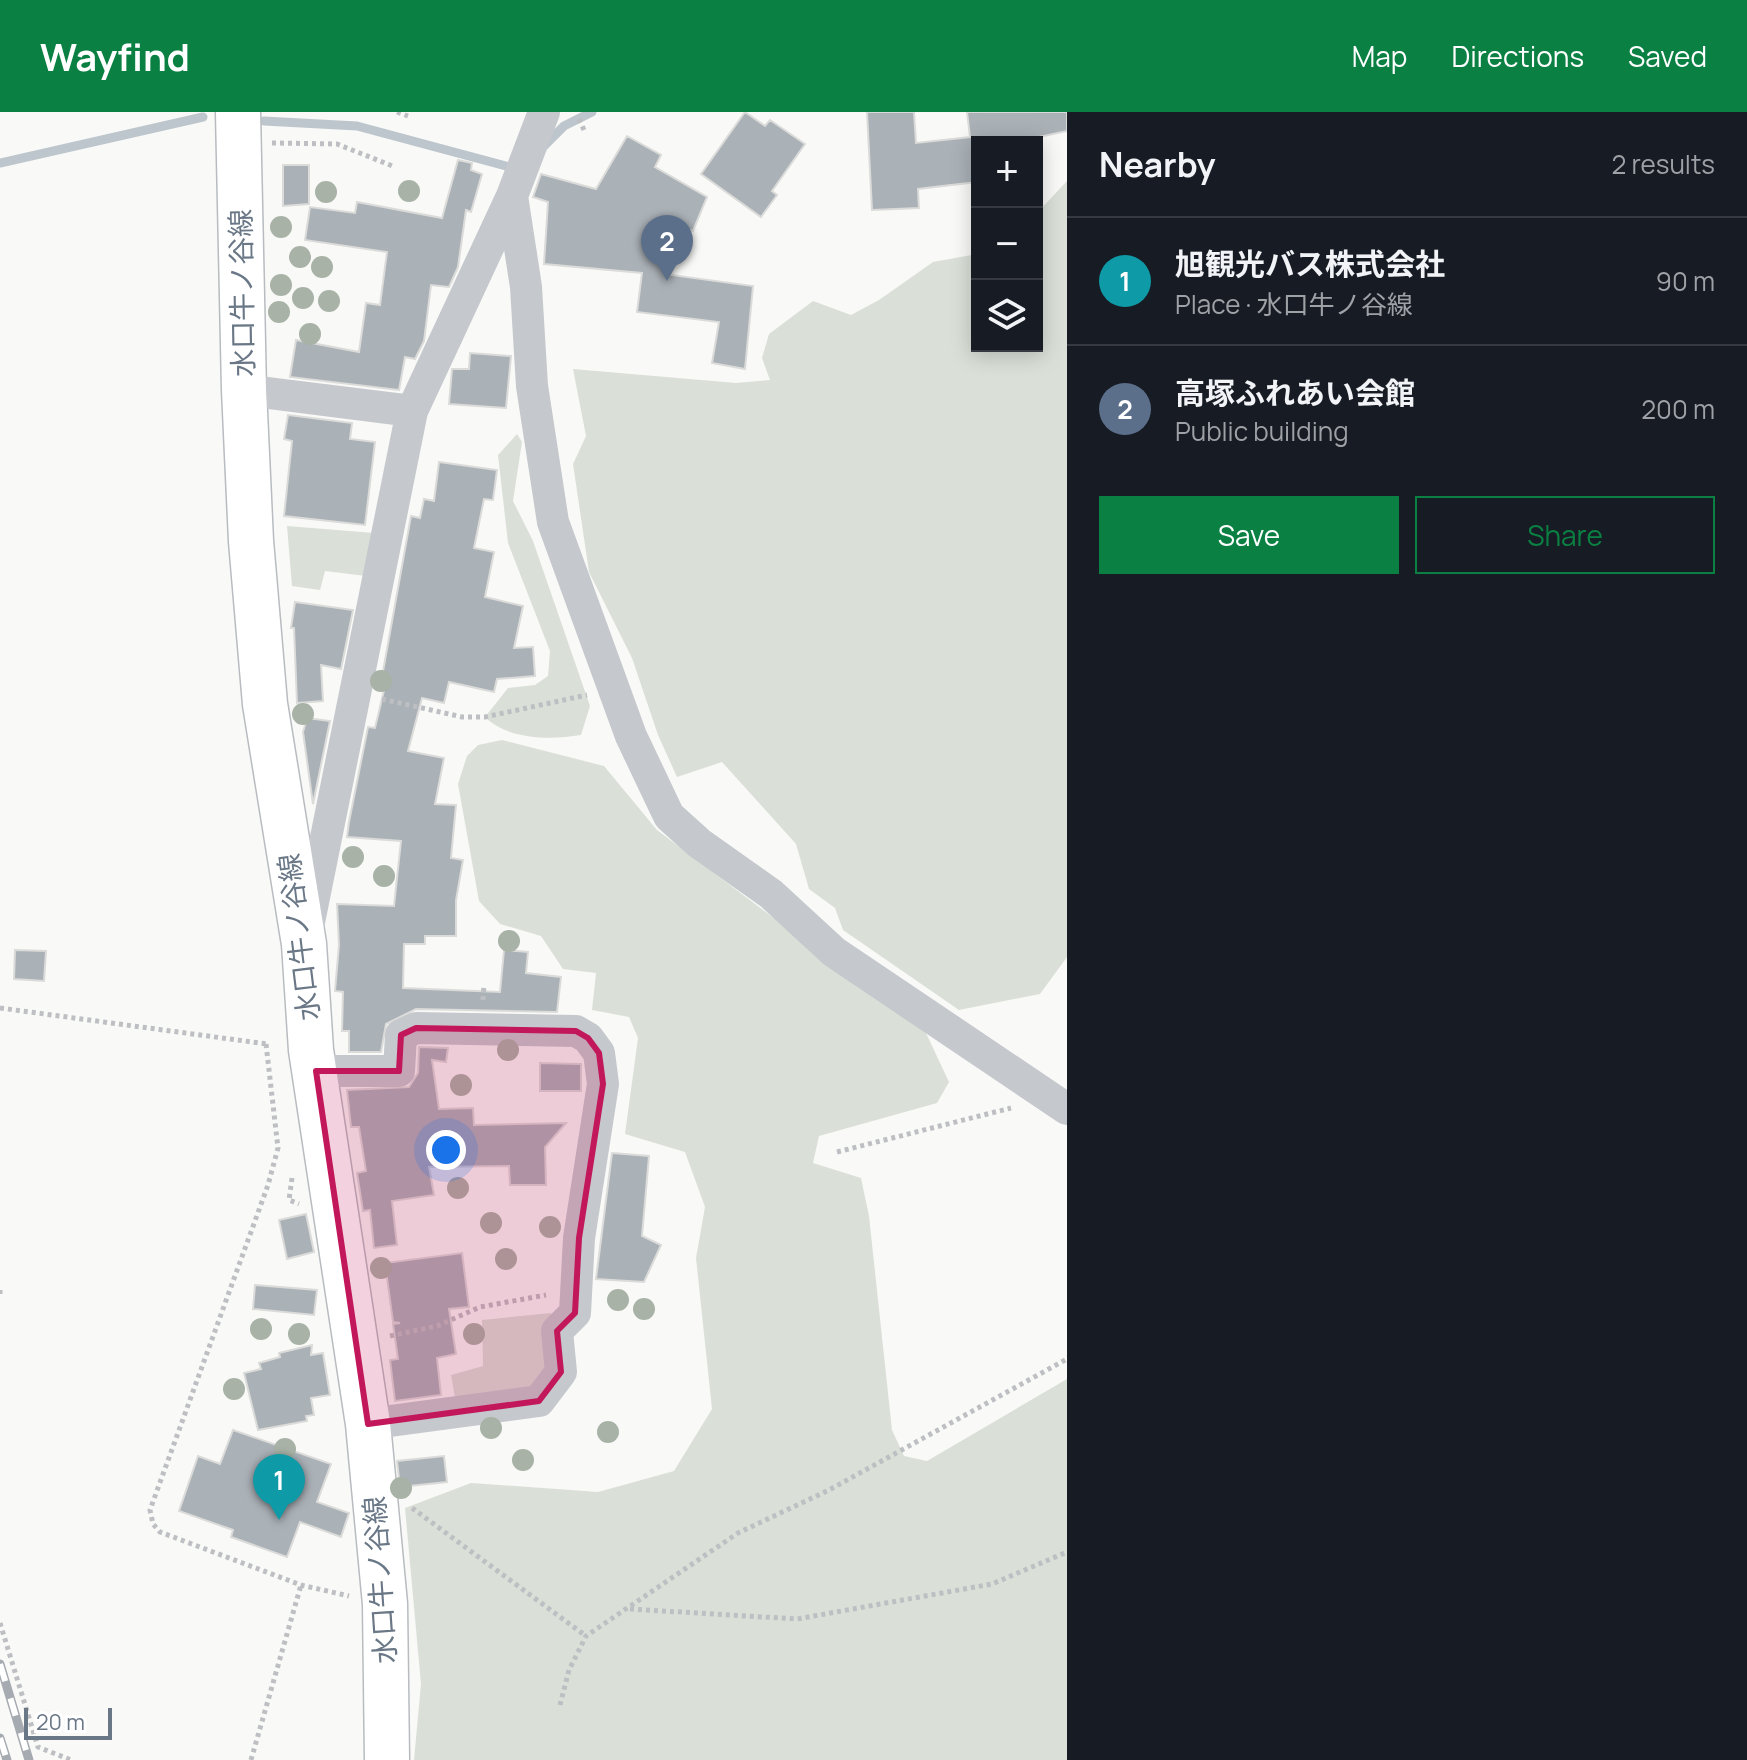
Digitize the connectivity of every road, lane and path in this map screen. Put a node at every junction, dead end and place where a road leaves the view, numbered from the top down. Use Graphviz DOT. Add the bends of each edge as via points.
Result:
graph roads {
  1 [pos="397,112"];
  2 [pos="544,112"];
  3 [pos="408,116"];
  4 [pos="249,127"];
  5 [pos="395,167"];
  6 [pos="512,196"];
  7 [pos="244,390"];
  8 [pos="412,411"];
  9 [pos="616,689"];
  10 [pos="355,693"];
  11 [pos="304,944"];
  12 [pos="0,1008"];
  13 [pos="266,1044"];
  14 [pos="314,1060"];
  15 [pos="1059,1104"];
  16 [pos="837,1152"];
  17 [pos="574,1289"];
  18 [pos="0,1290"];
  19 [pos="0,1296"];
  20 [pos="358,1344"];
  21 [pos="1067,1359"];
  22 [pos="368,1424"];
  23 [pos="373,1479"];
  24 [pos="1067,1552"];
  25 [pos="301,1585"];
  26 [pos="385,1604"];
  27 [pos="630,1609"];
  28 [pos="0,1623"];
  29 [pos="586,1636"];
  30 [pos="560,1705"];
  31 [pos="71,1760"];
  32 [pos="251,1760"];
  33 [pos="387,1760"];
  1 -- 3 [label="path"];
  2 -- 6 [label="street"];
  4 -- 5 [label="path" via="337,144"];
  4 -- 7 [label="main road, 水口牛ノ谷線"];
  6 -- 8 [label="street"];
  6 -- 9 [label="street" via="553,522"];
  7 -- 8 [label="street"];
  7 -- 11 [label="main road, 水口牛ノ谷線" via="265,704"];
  8 -- 10 [label="street"];
  9 -- 10 [label="path" via="474,717"];
  9 -- 15 [label="street" via="631,736 669,816 771,894 834,952"];
  10 -- 11 [label="street"];
  11 -- 14 [label="main road, 水口牛ノ谷線"];
  12 -- 13 [label="path"];
  13 -- 14 [label="path"];
  13 -- 25 [label="path" via="278,1148 150,1510 160,1532"];
  14 -- 17 [label="street" via="399,1071 401,1035 416,1028 576,1031 588,1038 599,1053 603,1084"];
  14 -- 20 [label="main road, 水口牛ノ谷線"];
  15 -- 16 [label="path"];
  17 -- 20 [label="path" via="480,1307 437,1326"];
  17 -- 22 [label="street" via="575,1313 557,1331 561,1372 539,1401"];
  18 -- 19 [label="path"];
  20 -- 22 [label="main road, 水口牛ノ谷線"];
  21 -- 27 [label="path" via="829,1490 738,1533"];
  22 -- 23 [label="main road, 水口牛ノ谷線"];
  23 -- 26 [label="main road, 水口牛ノ谷線"];
  23 -- 29 [label="path"];
  24 -- 27 [label="path" via="992,1584 797,1619"];
  25 -- 26 [label="path"];
  25 -- 32 [label="path"];
  26 -- 33 [label="main road, 水口牛ノ谷線"];
  27 -- 29 [label="path"];
  28 -- 31 [label="path" via="38,1747"];
  29 -- 30 [label="path"];
}
